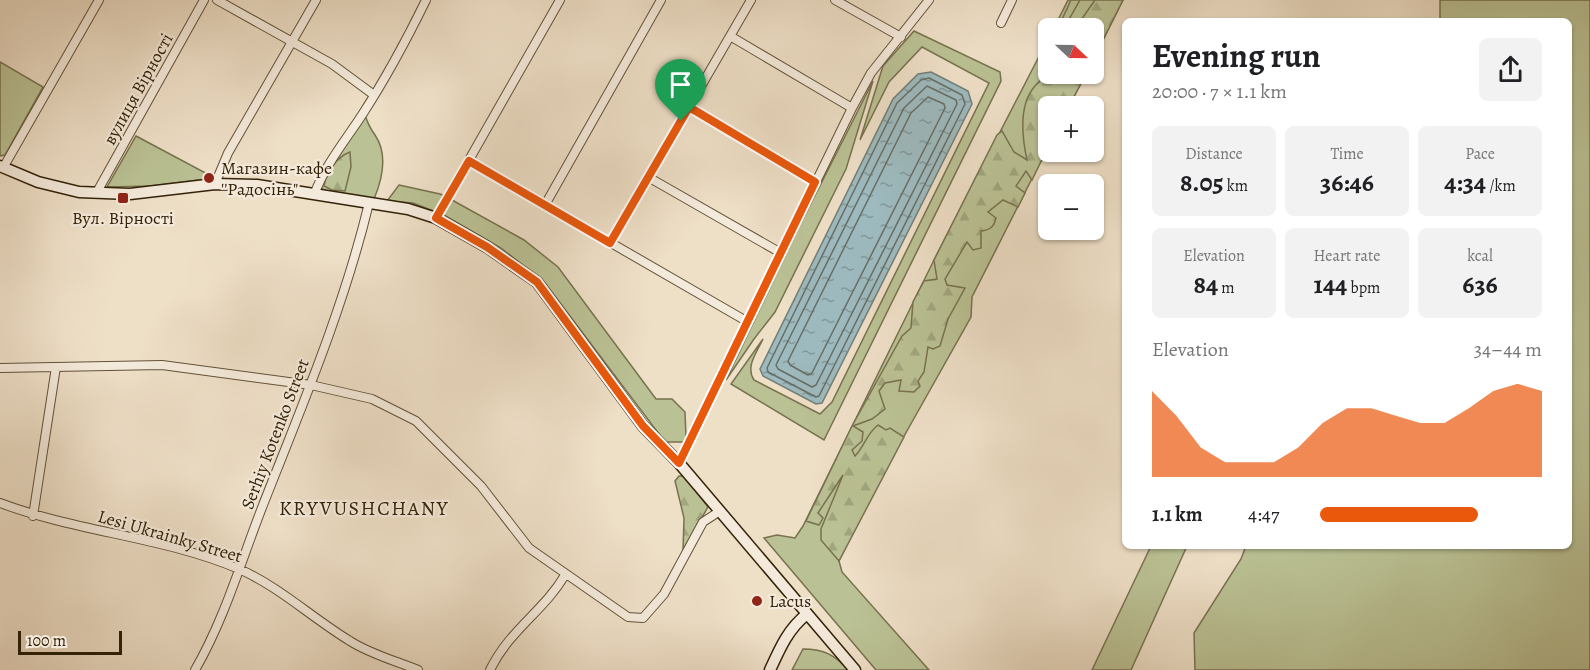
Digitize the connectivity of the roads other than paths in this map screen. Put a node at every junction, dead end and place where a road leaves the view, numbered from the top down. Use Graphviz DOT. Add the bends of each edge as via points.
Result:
graph roads {
  1 [pos="99,0"];
  2 [pos="204,0"];
  3 [pos="217,0"];
  4 [pos="315,0"];
  5 [pos="426,0"];
  6 [pos="560,0"];
  7 [pos="660,0"];
  8 [pos="751,0"];
  9 [pos="835,0"];
  10 [pos="929,0"];
  11 [pos="1012,0"];
  12 [pos="1001,23"];
  13 [pos="730,36"];
  14 [pos="901,37"];
  15 [pos="292,43"];
  16 [pos="374,95"];
  17 [pos="689,107"];
  18 [pos="852,108"];
  19 [pos="469,161"];
  20 [pos="2,167"];
  21 [pos="648,177"];
  22 [pos="815,182"];
  23 [pos="215,184"];
  24 [pos="97,192"];
  25 [pos="314,195"];
  26 [pos="369,203"];
  27 [pos="545,205"];
  28 [pos="436,218"];
  29 [pos="610,243"];
  30 [pos="781,253"];
  31 [pos="748,322"];
  32 [pos="56,367"];
  33 [pos="0,368"];
  34 [pos="311,385"];
  35 [pos="679,463"];
  36 [pos="0,503"];
  37 [pos="720,511"];
  38 [pos="33,516"];
  39 [pos="238,569"];
  40 [pos="565,575"];
  41 [pos="807,614"];
  42 [pos="195,670"];
  43 [pos="417,670"];
  44 [pos="490,670"];
  45 [pos="770,670"];
  46 [pos="855,670"];
  1 -- 20 [label="street"];
  2 -- 24 [label="street, вулиця Вірності"];
  3 -- 15 [label="street"];
  4 -- 15 [label="street"];
  5 -- 16 [label="street"];
  6 -- 19 [label="street"];
  7 -- 27 [label="street"];
  8 -- 13 [label="street"];
  9 -- 14 [label="street"];
  10 -- 14 [label="street"];
  11 -- 12 [label="street"];
  13 -- 17 [label="street"];
  13 -- 18 [label="street"];
  14 -- 18 [label="street" via="871,73"];
  15 -- 16 [label="street" via="332,64"];
  15 -- 23 [label="street" via="228,153"];
  16 -- 25 [label="street" via="330,161"];
  17 -- 21 [label="street"];
  17 -- 22 [label="street"];
  18 -- 22 [label="street"];
  19 -- 27 [label="street"];
  19 -- 28 [label="street"];
  20 -- 24 [label="street" via="38,182 79,192"];
  21 -- 29 [label="street"];
  21 -- 30 [label="street"];
  22 -- 30 [label="street"];
  23 -- 24 [label="street" via="130,194"];
  23 -- 25 [label="street" via="256,185"];
  25 -- 26 [label="street"];
  26 -- 28 [label="street"];
  26 -- 34 [label="street, Serhiy Kotenko Street"];
  27 -- 29 [label="street"];
  28 -- 35 [label="street" via="537,282 643,426"];
  29 -- 31 [label="street"];
  30 -- 31 [label="street"];
  31 -- 35 [label="street"];
  32 -- 33 [label="street"];
  32 -- 34 [label="street" via="162,365"];
  32 -- 38 [label="street"];
  34 -- 39 [label="street, Serhiy Kotenko Street"];
  34 -- 40 [label="street" via="372,399 416,421 481,486 530,548"];
  35 -- 37 [label="street"];
  36 -- 38 [label="street, Lesi Ukrainky Street"];
  37 -- 40 [label="street" via="703,522 664,594 643,618 628,617"];
  37 -- 41 [label="street"];
  38 -- 39 [label="street, Lesi Ukrainky Street"];
  39 -- 42 [label="street, Serhiy Kotenko Street" via="222,619"];
  39 -- 43 [label="street, Lesi Ukrainky Street" via="298,603 351,642"];
  40 -- 44 [label="street" via="505,644"];
  41 -- 45 [label="street" via="794,624"];
  41 -- 46 [label="street"];
}
